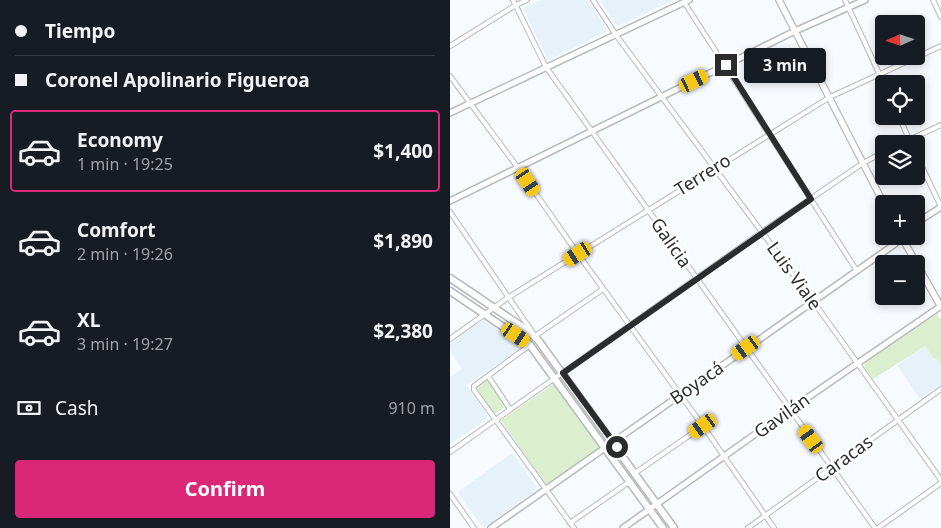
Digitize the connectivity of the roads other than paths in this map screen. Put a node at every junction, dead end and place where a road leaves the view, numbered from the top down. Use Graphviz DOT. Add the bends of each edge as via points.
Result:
graph roads {
  1 [pos="513,0"];
  2 [pos="527,0"];
  3 [pos="593,0"];
  4 [pos="779,0"];
  5 [pos="845,0"];
  6 [pos="865,0"];
  7 [pos="933,0"];
  8 [pos="687,1"];
  9 [pos="516,5"];
  10 [pos="848,8"];
  11 [pos="941,17"];
  12 [pos="795,31"];
  13 [pos="616,35"];
  14 [pos="450,46"];
  15 [pos="941,46"];
  16 [pos="726,65"];
  17 [pos="546,67"];
  18 [pos="879,74"];
  19 [pos="450,76"];
  20 [pos="662,97"];
  21 [pos="830,97"];
  22 [pos="471,103"];
  23 [pos="450,113"];
  24 [pos="941,125"];
  25 [pos="592,131"];
  26 [pos="769,133"];
  27 [pos="922,135"];
  28 [pos="875,156"];
  29 [pos="862,163"];
  30 [pos="518,168"];
  31 [pos="715,168"];
  32 [pos="925,173"];
  33 [pos="879,195"];
  34 [pos="811,199"];
  35 [pos="450,201"];
  36 [pos="941,207"];
  37 [pos="648,210"];
  38 [pos="450,212"];
  39 [pos="925,217"];
  40 [pos="762,232"];
  41 [pos="894,245"];
  42 [pos="906,245"];
  43 [pos="578,254"];
  44 [pos="857,270"];
  45 [pos="450,278"];
  46 [pos="696,279"];
  47 [pos="450,290"];
  48 [pos="604,290"];
  49 [pos="509,297"];
  50 [pos="813,301"];
  51 [pos="941,306"];
  52 [pos="494,308"];
  53 [pos="486,314"];
  54 [pos="630,326"];
  55 [pos="534,336"];
  56 [pos="450,339"];
  57 [pos="530,345"];
  58 [pos="746,348"];
  59 [pos="858,363"];
  60 [pos="563,373"];
  61 [pos="488,376"];
  62 [pos="555,378"];
  63 [pos="941,389"];
  64 [pos="680,395"];
  65 [pos="510,409"];
  66 [pos="790,410"];
  67 [pos="495,420"];
  68 [pos="898,420"];
  69 [pos="703,426"];
  70 [pos="613,442"];
  71 [pos="605,448"];
  72 [pos="450,452"];
  73 [pos="724,456"];
  74 [pos="832,468"];
  75 [pos="635,473"];
  76 [pos="630,482"];
  77 [pos="941,482"];
  78 [pos="546,490"];
  79 [pos="450,494"];
  80 [pos="657,504"];
  81 [pos="649,510"];
  82 [pos="765,516"];
  83 [pos="570,523"];
  84 [pos="474,528"];
  85 [pos="491,528"];
  86 [pos="574,528"];
  87 [pos="623,528"];
  88 [pos="662,528"];
  89 [pos="674,528"];
  90 [pos="748,528"];
  91 [pos="774,528"];
  92 [pos="876,528"];
  1 -- 9 [label="street, Galicia"];
  2 -- 9 [label="street"];
  3 -- 13 [label="street, Luis Viale"];
  4 -- 12 [label="main road"];
  5 -- 10 [label="street"];
  6 -- 10 [label="street"];
  7 -- 11 [label="street"];
  8 -- 13 [label="street"];
  8 -- 16 [label="street"];
  9 -- 14 [label="street"];
  9 -- 17 [label="street, Galicia"];
  10 -- 12 [label="street"];
  10 -- 18 [label="street"];
  12 -- 16 [label="street"];
  12 -- 21 [label="main road"];
  13 -- 17 [label="street"];
  13 -- 20 [label="street, Luis Viale"];
  15 -- 18 [label="street, Terrero"];
  16 -- 20 [label="street"];
  16 -- 26 [label="street"];
  17 -- 22 [label="street"];
  17 -- 25 [label="street, Galicia"];
  18 -- 21 [label="street, Terrero"];
  19 -- 22 [label="street"];
  20 -- 25 [label="street"];
  20 -- 31 [label="street, Luis Viale"];
  21 -- 26 [label="street, Terrero"];
  21 -- 29 [label="main road"];
  22 -- 23 [label="street"];
  22 -- 30 [label="street"];
  24 -- 27 [label="street"];
  25 -- 30 [label="street"];
  25 -- 37 [label="street, Galicia"];
  26 -- 31 [label="street, Terrero"];
  26 -- 34 [label="street"];
  28 -- 29 [label="street"];
  29 -- 33 [label="main road"];
  29 -- 34 [label="street"];
  30 -- 35 [label="street"];
  30 -- 43 [label="street"];
  31 -- 37 [label="street, Terrero"];
  31 -- 40 [label="street, Luis Viale"];
  32 -- 36 [label="street"];
  34 -- 40 [label="street"];
  34 -- 44 [label="street"];
  36 -- 39 [label="street"];
  37 -- 43 [label="street, Terrero"];
  37 -- 46 [label="street, Galicia"];
  38 -- 49 [label="street"];
  40 -- 46 [label="street"];
  40 -- 50 [label="street, Luis Viale"];
  41 -- 44 [label="street, Boyacá"];
  42 -- 51 [label="main road"];
  43 -- 48 [label="street"];
  43 -- 49 [label="street, Terrero"];
  44 -- 50 [label="street, Boyacá"];
  45 -- 52 [label="main road"];
  46 -- 54 [label="street"];
  46 -- 58 [label="street, Galicia"];
  47 -- 53 [label="main road"];
  48 -- 54 [label="street"];
  48 -- 55 [label="street"];
  49 -- 52 [label="street, Terrero"];
  49 -- 55 [label="street"];
  50 -- 58 [label="street, Boyacá"];
  50 -- 59 [label="street, Luis Viale"];
  51 -- 59 [label="street, Gavilán"];
  52 -- 53 [label="street, Terrero"];
  52 -- 55 [label="main road"];
  53 -- 56 [label="street, Terrero"];
  53 -- 57 [label="main road"];
  54 -- 60 [label="street"];
  54 -- 64 [label="street"];
  55 -- 60 [label="main road"];
  57 -- 61 [label="street"];
  57 -- 62 [label="main road"];
  58 -- 64 [label="street, Boyacá"];
  58 -- 66 [label="street, Galicia"];
  59 -- 66 [label="street, Gavilán"];
  59 -- 68 [label="street, Luis Viale"];
  60 -- 62 [label="street"];
  60 -- 70 [label="main road"];
  61 -- 65 [label="street"];
  61 -- 67 [label="street" via="474,386 474,390"];
  62 -- 65 [label="street"];
  62 -- 71 [label="main road"];
  63 -- 68 [label="street, Caracas"];
  64 -- 69 [label="street"];
  64 -- 70 [label="street, Boyacá"];
  65 -- 67 [label="street"];
  66 -- 73 [label="street, Gavilán"];
  66 -- 74 [label="street, Galicia"];
  67 -- 72 [label="street"];
  67 -- 78 [label="street"];
  68 -- 74 [label="street, Caracas"];
  68 -- 77 [label="street, Luis Viale"];
  69 -- 73 [label="street"];
  69 -- 75 [label="street"];
  70 -- 71 [label="street, Boyacá"];
  70 -- 75 [label="main road"];
  71 -- 76 [label="main road"];
  71 -- 78 [label="street, Boyacá"];
  73 -- 80 [label="street, Gavilán"];
  73 -- 82 [label="street"];
  74 -- 82 [label="street, Caracas"];
  74 -- 92 [label="street, Galicia"];
  75 -- 80 [label="main road"];
  76 -- 81 [label="main road"];
  76 -- 83 [label="street"];
  77 -- 92 [label="street"];
  78 -- 83 [label="street"];
  78 -- 85 [label="street, Boyacá"];
  79 -- 84 [label="street"];
  80 -- 81 [label="street, Gavilán"];
  80 -- 89 [label="main road"];
  81 -- 87 [label="street, Gavilán"];
  81 -- 88 [label="main road"];
  82 -- 90 [label="street, Caracas"];
  82 -- 91 [label="street"];
  83 -- 86 [label="street"];
}
